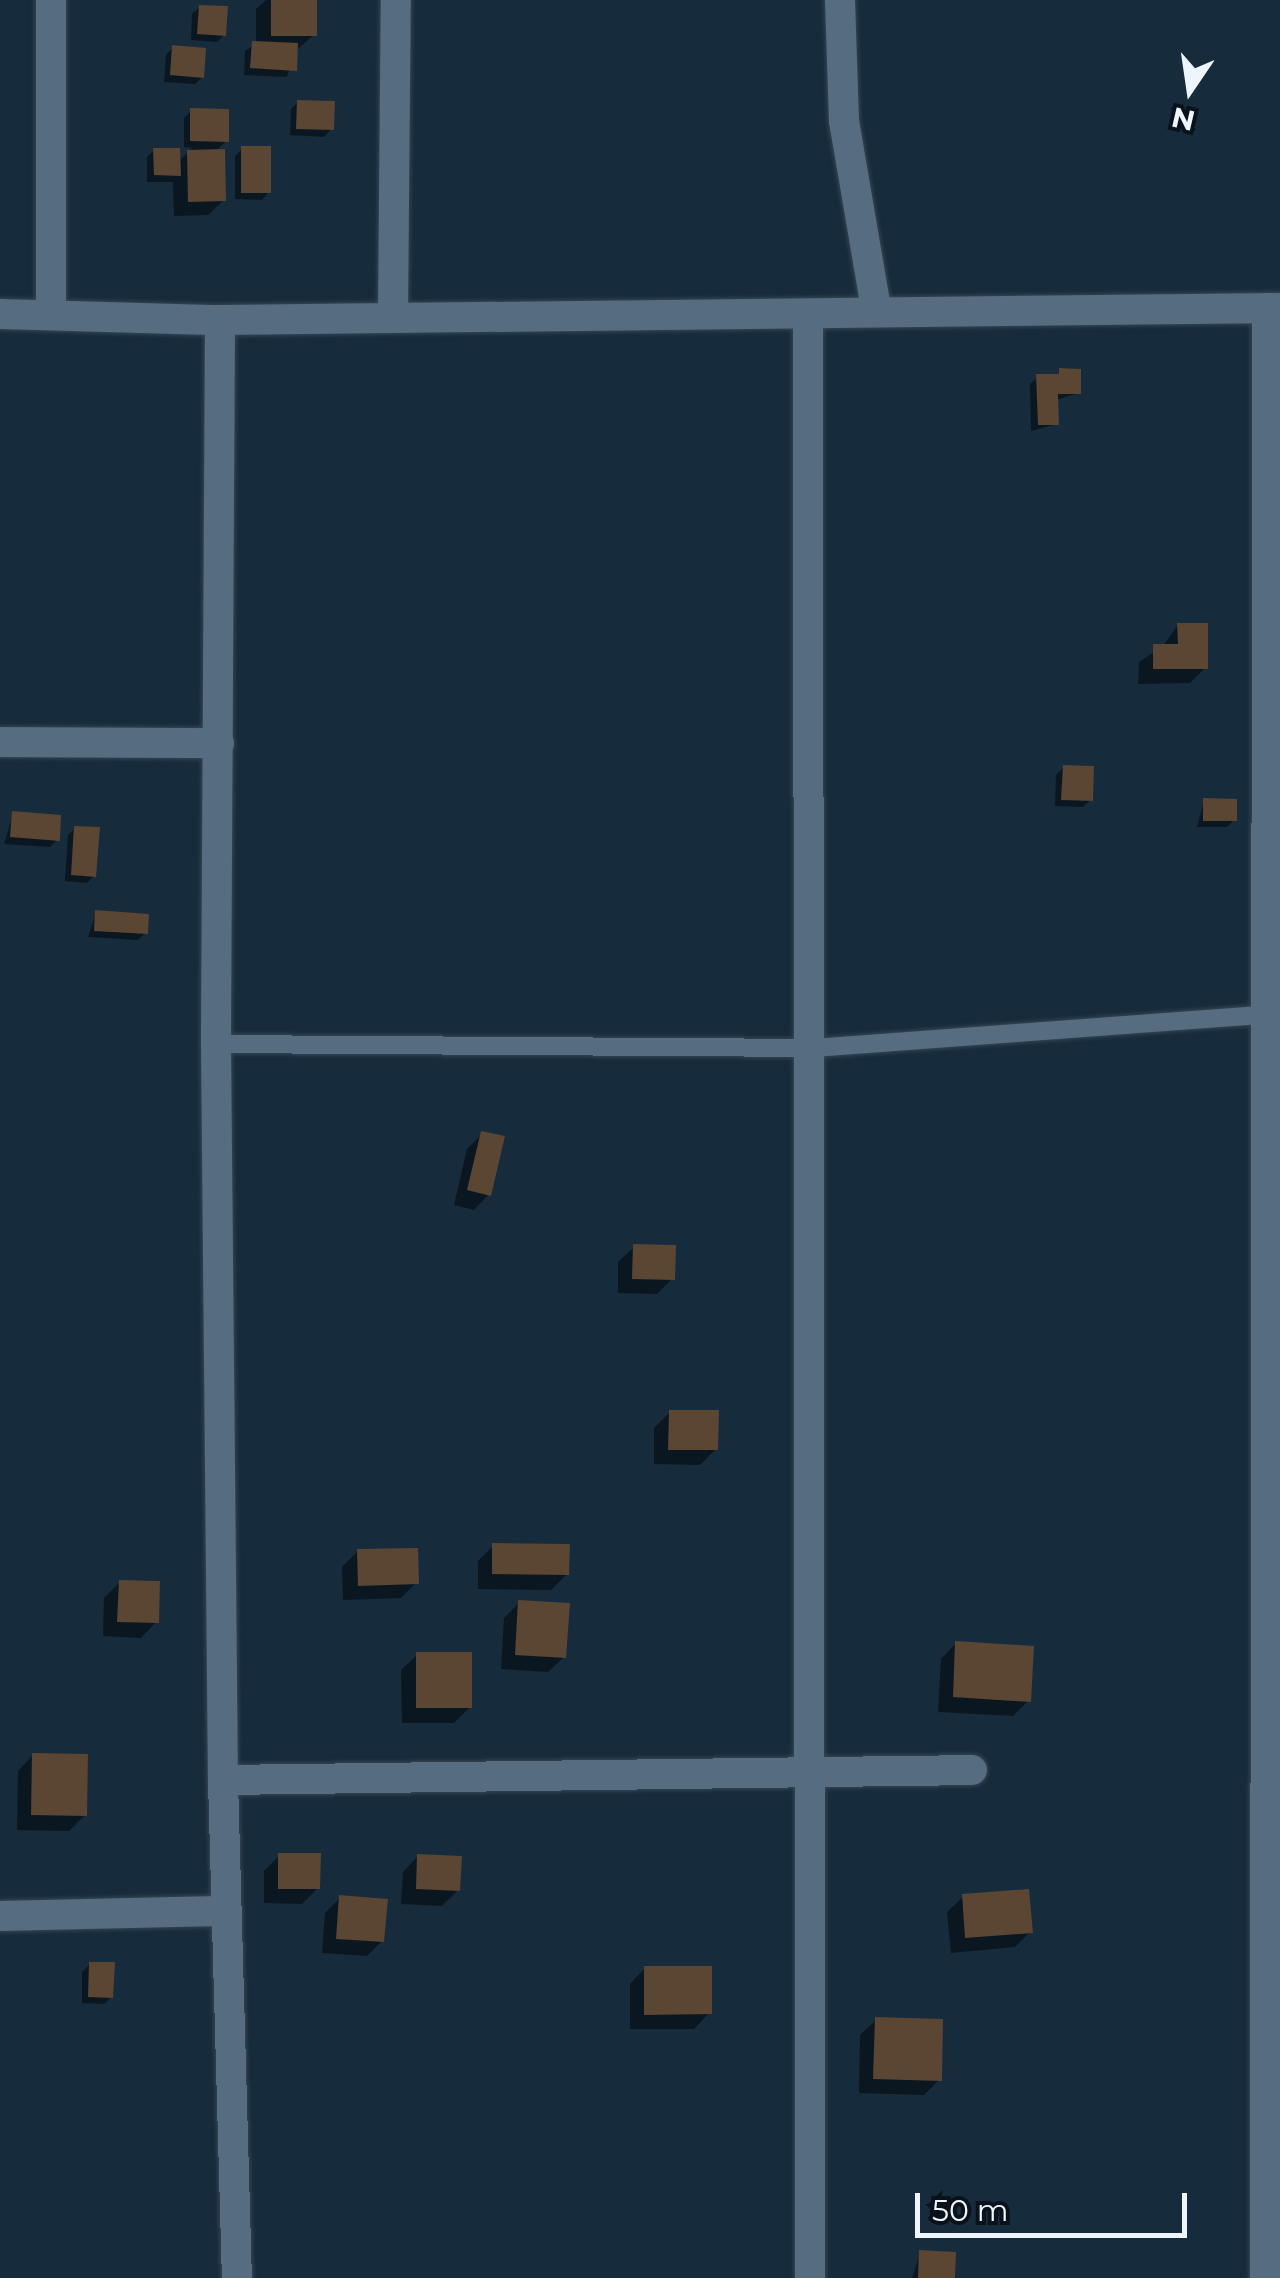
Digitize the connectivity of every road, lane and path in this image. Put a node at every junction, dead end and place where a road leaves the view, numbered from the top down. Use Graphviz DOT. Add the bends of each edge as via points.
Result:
graph roads {
  1 [pos="50,0"];
  2 [pos="396,0"];
  3 [pos="840,0"];
  4 [pos="1273,308"];
  5 [pos="876,309"];
  6 [pos="51,312"];
  7 [pos="0,314"];
  8 [pos="808,314"];
  9 [pos="393,315"];
  10 [pos="220,320"];
  11 [pos="0,742"];
  12 [pos="219,744"];
  13 [pos="1265,1015"];
  14 [pos="216,1044"];
  15 [pos="812,1048"];
  16 [pos="972,1770"];
  17 [pos="806,1774"];
  18 [pos="223,1780"];
  19 [pos="226,1911"];
  20 [pos="0,1916"];
  21 [pos="238,2278"];
  22 [pos="810,2278"];
  23 [pos="1265,2278"];
  1 -- 6 [label="street"];
  2 -- 9 [label="street"];
  3 -- 5 [label="street" via="844,121"];
  4 -- 5 [label="street"];
  4 -- 13 [label="street"];
  5 -- 8 [label="street"];
  6 -- 7 [label="street"];
  6 -- 10 [label="street"];
  8 -- 9 [label="street"];
  8 -- 15 [label="street"];
  9 -- 10 [label="street"];
  10 -- 12 [label="street"];
  11 -- 12 [label="street"];
  12 -- 14 [label="street"];
  13 -- 15 [label="lane"];
  13 -- 23 [label="street"];
  14 -- 15 [label="lane"];
  14 -- 18 [label="street"];
  15 -- 17 [label="street"];
  16 -- 17 [label="street"];
  17 -- 18 [label="street"];
  17 -- 22 [label="street"];
  18 -- 19 [label="street"];
  19 -- 20 [label="street"];
  19 -- 21 [label="street"];
}
